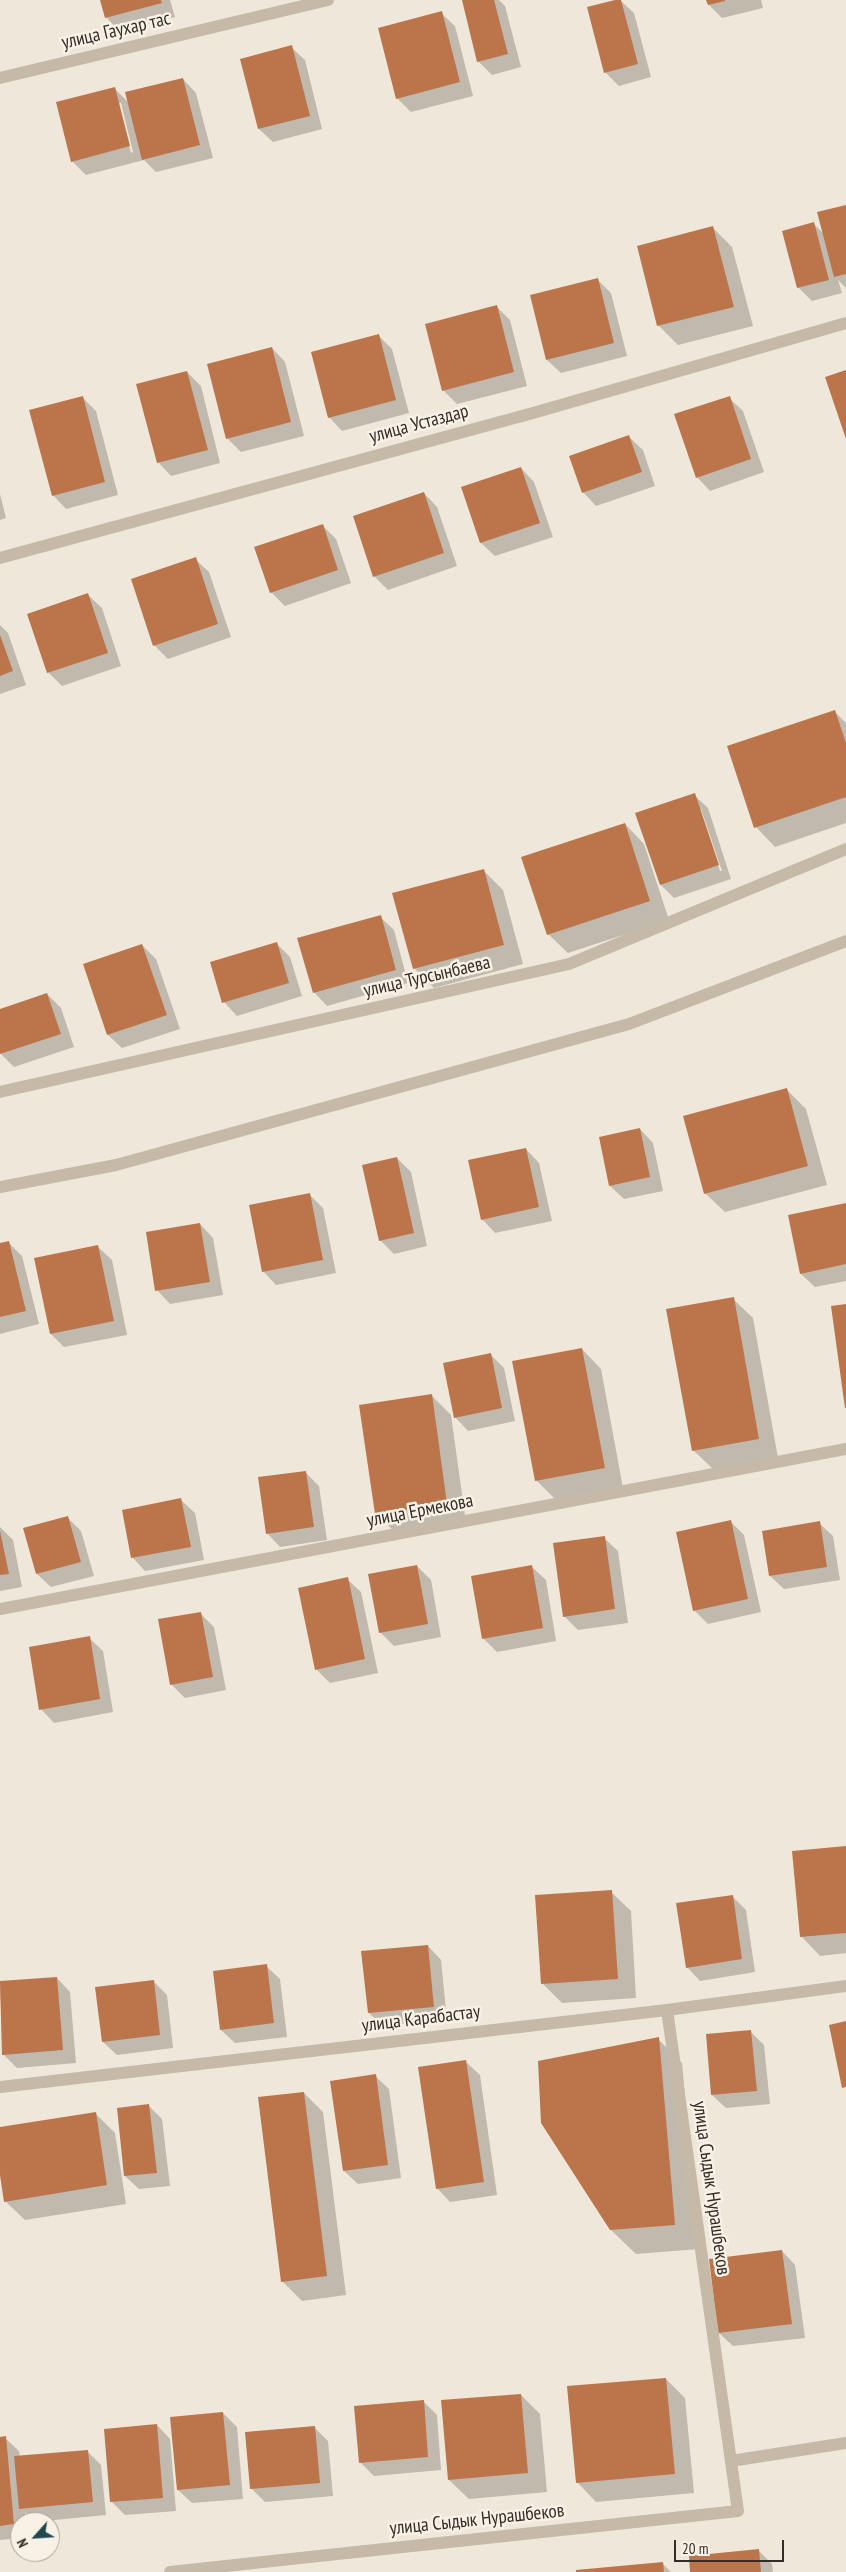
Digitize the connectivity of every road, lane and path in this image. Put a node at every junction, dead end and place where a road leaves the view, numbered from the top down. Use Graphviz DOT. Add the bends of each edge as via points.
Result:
graph roads {
  1 [pos="328,0"];
  2 [pos="0,78"];
  3 [pos="846,323"];
  4 [pos="0,558"];
  5 [pos="846,849"];
  6 [pos="846,941"];
  7 [pos="0,1092"];
  8 [pos="0,1187"];
  9 [pos="846,1449"];
  10 [pos="0,1609"];
  11 [pos="846,1986"];
  12 [pos="667,2010"];
  13 [pos="0,2087"];
  14 [pos="846,2443"];
  15 [pos="731,2461"];
  16 [pos="170,2572"];
  1 -- 2 [label="street, улица Гаухар тас"];
  3 -- 4 [label="street, улица Устаздар"];
  5 -- 7 [label="street, улица Турсынбаева" via="569,964"];
  6 -- 8 [label="street" via="629,1024 116,1165"];
  9 -- 10 [label="street, улица Ермекова"];
  11 -- 12 [label="street, улица Карабастау"];
  12 -- 13 [label="street, улица Карабастау"];
  12 -- 15 [label="street, улица Сыдык Нурашбеков"];
  14 -- 15 [label="street"];
  15 -- 16 [label="street, улица Сыдык Нурашбеков" via="738,2511"];
}
